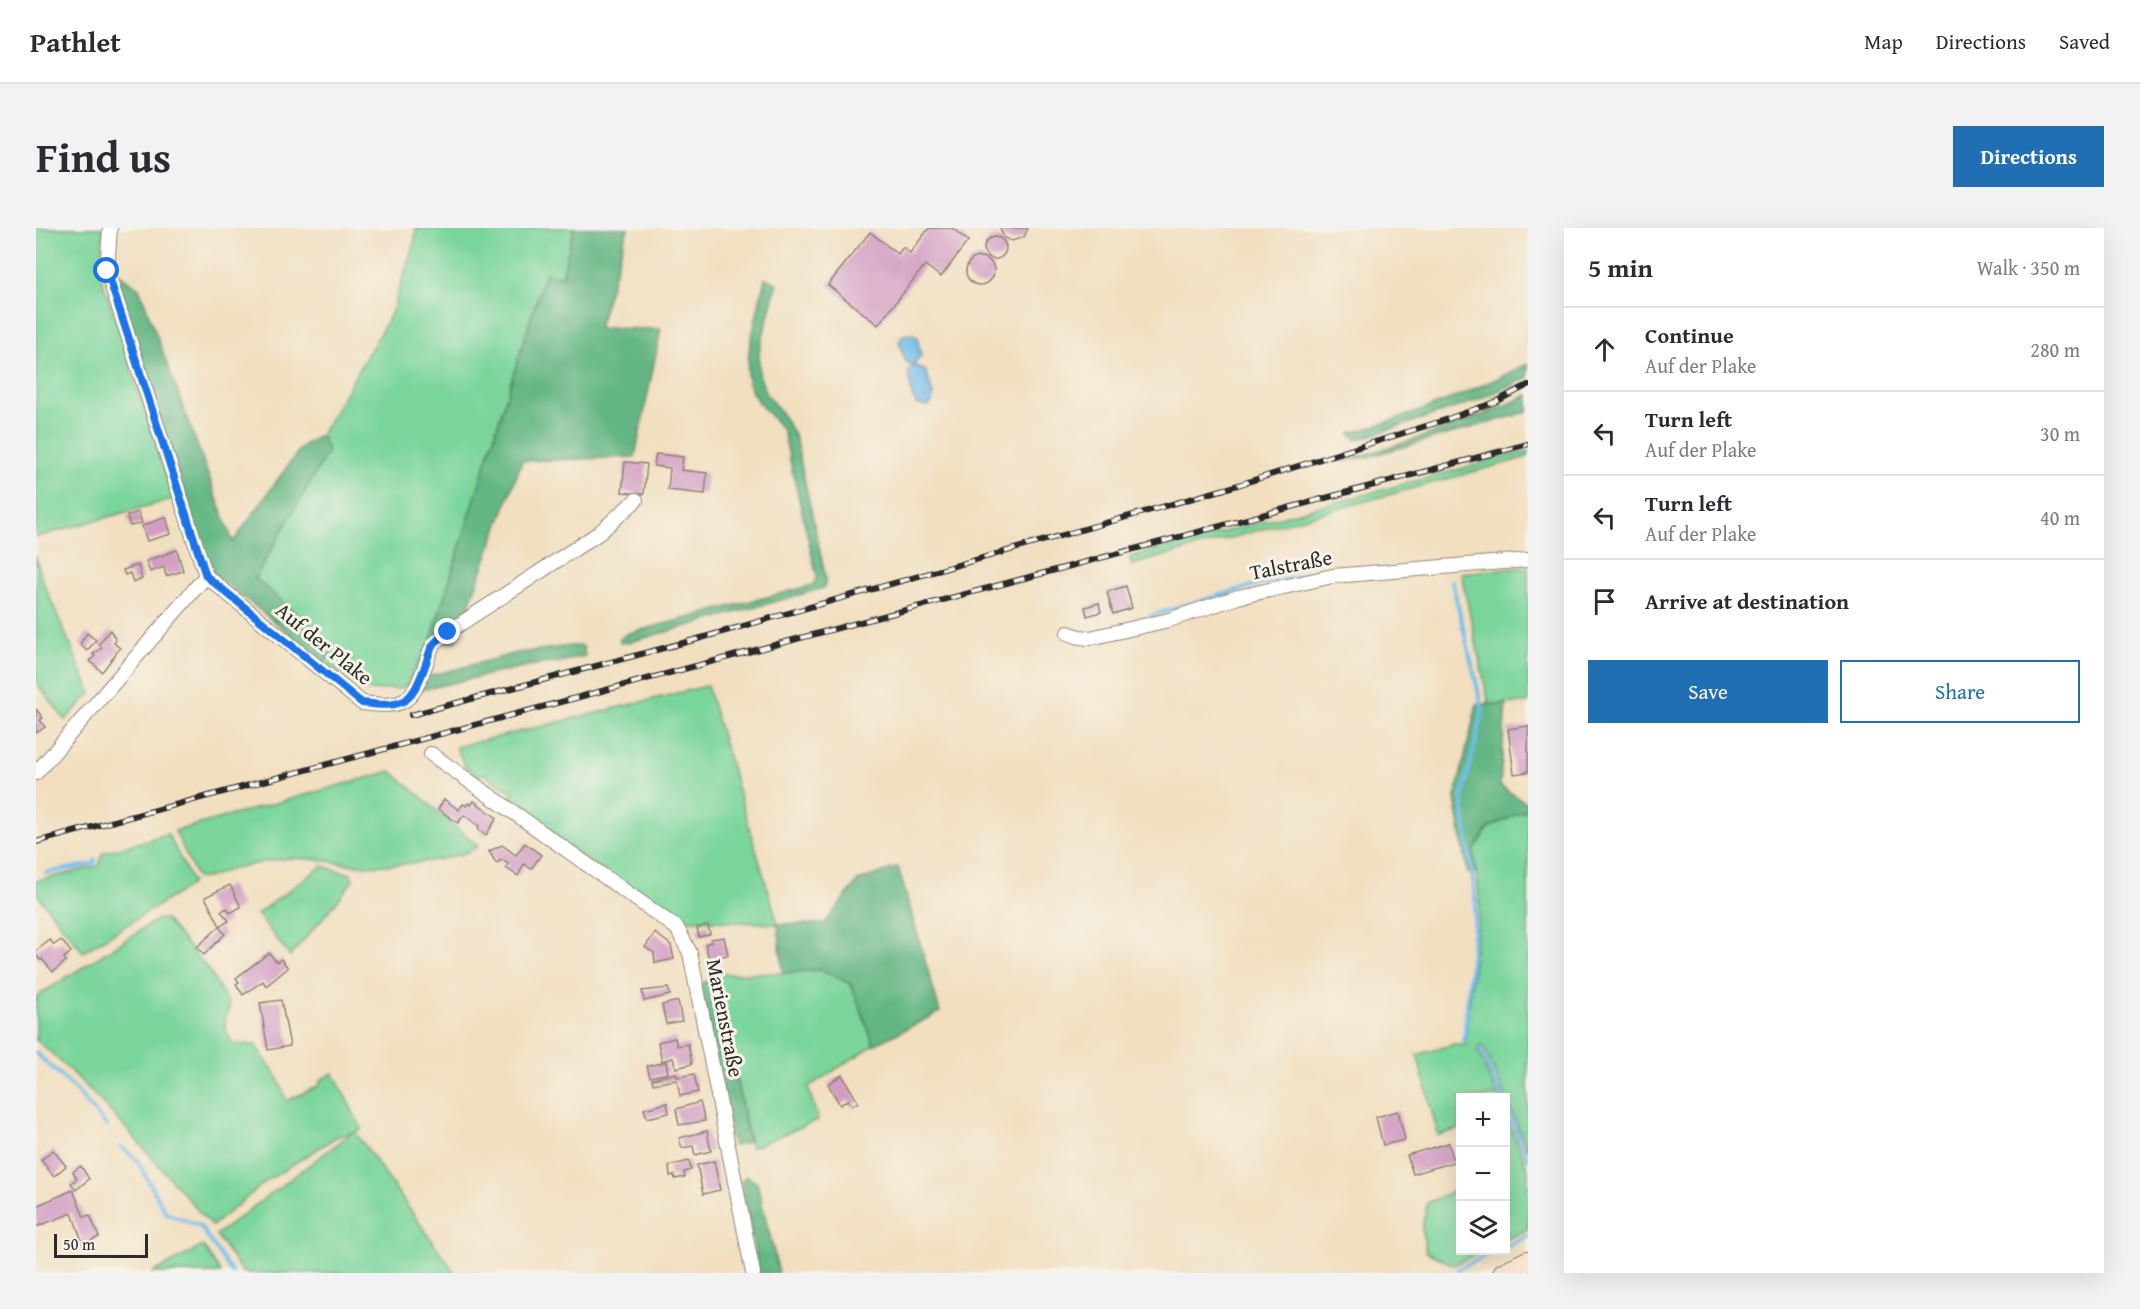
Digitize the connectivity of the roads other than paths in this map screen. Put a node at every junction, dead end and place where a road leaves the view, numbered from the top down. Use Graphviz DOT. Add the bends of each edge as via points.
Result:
graph roads {
  1 [pos="110,228"];
  2 [pos="636,500"];
  3 [pos="1528,560"];
  4 [pos="206,576"];
  5 [pos="1068,633"];
  6 [pos="431,754"];
  7 [pos="36,773"];
  8 [pos="1528,1261"];
  9 [pos="753,1273"];
  10 [pos="1503,1273"];
  1 -- 4 [label="street" via="107,271"];
  2 -- 4 [label="street, Auf der Plake" via="599,533 448,632 433,645 412,695 389,706 362,703"];
  3 -- 5 [label="street, Talstraße" via="1333,576 1238,597 1169,620 1090,638"];
  4 -- 7 [label="street"];
  6 -- 9 [label="street, Marienstraße" via="677,928 690,953"];
  8 -- 10 [label="main road"];
}
